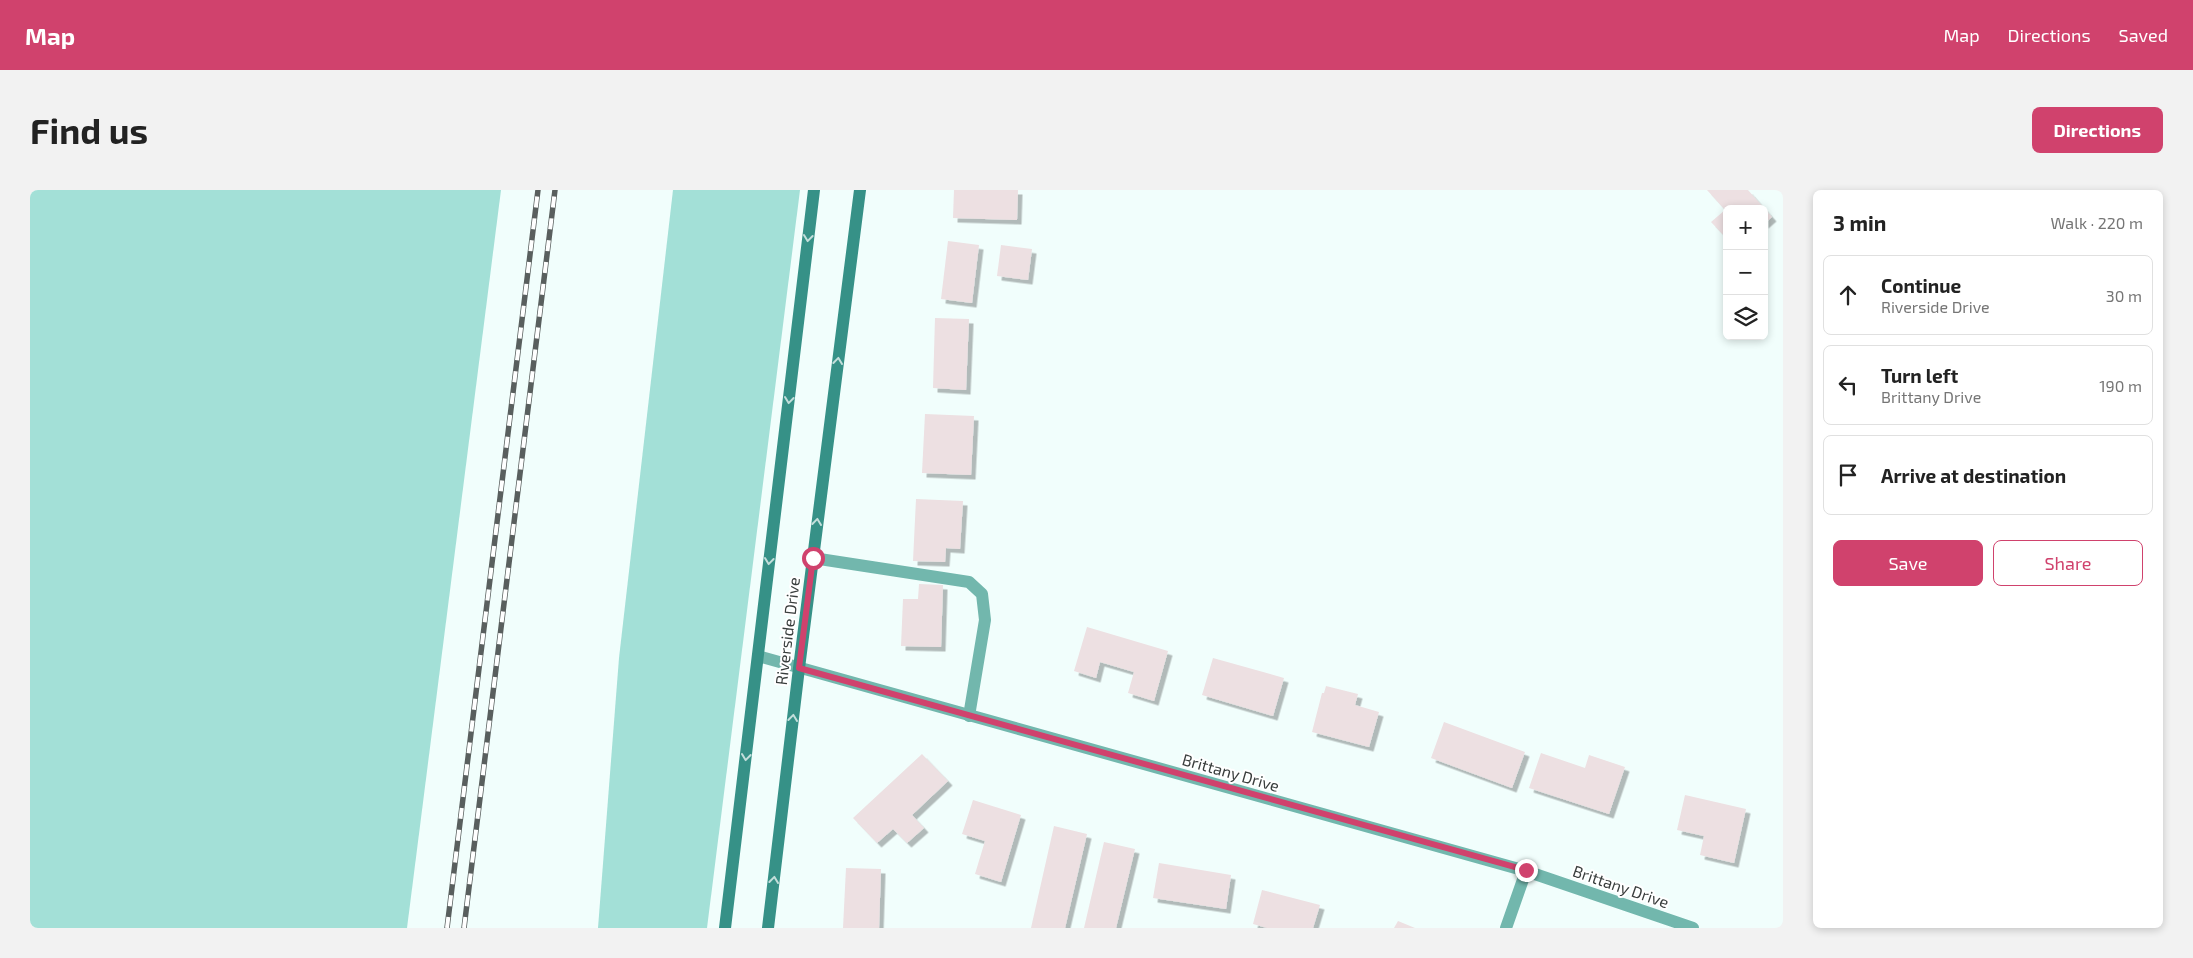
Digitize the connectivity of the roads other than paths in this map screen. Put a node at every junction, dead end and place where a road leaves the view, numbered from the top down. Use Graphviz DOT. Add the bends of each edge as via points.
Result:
graph roads {
  1 [pos="814,190"];
  2 [pos="860,190"];
  3 [pos="813,558"];
  4 [pos="758,656"];
  5 [pos="799,668"];
  6 [pos="969,716"];
  7 [pos="1526,870"];
  8 [pos="725,928"];
  9 [pos="768,928"];
  10 [pos="1506,928"];
  11 [pos="1693,928"];
  1 -- 4 [label="street, Riverside Drive, one-way"];
  3 -- 2 [label="street, Riverside Drive, one-way"];
  3 -- 5 [label="street, Riverside Drive"];
  3 -- 6 [label="street" via="970,582 982,594 985,620"];
  4 -- 5 [label="street, Brittany Drive"];
  4 -- 8 [label="street, Riverside Drive, one-way"];
  5 -- 6 [label="street, Brittany Drive"];
  9 -- 5 [label="street, Riverside Drive, one-way"];
  6 -- 7 [label="street, Brittany Drive"];
  7 -- 10 [label="street"];
  7 -- 11 [label="street, Brittany Drive"];
}
